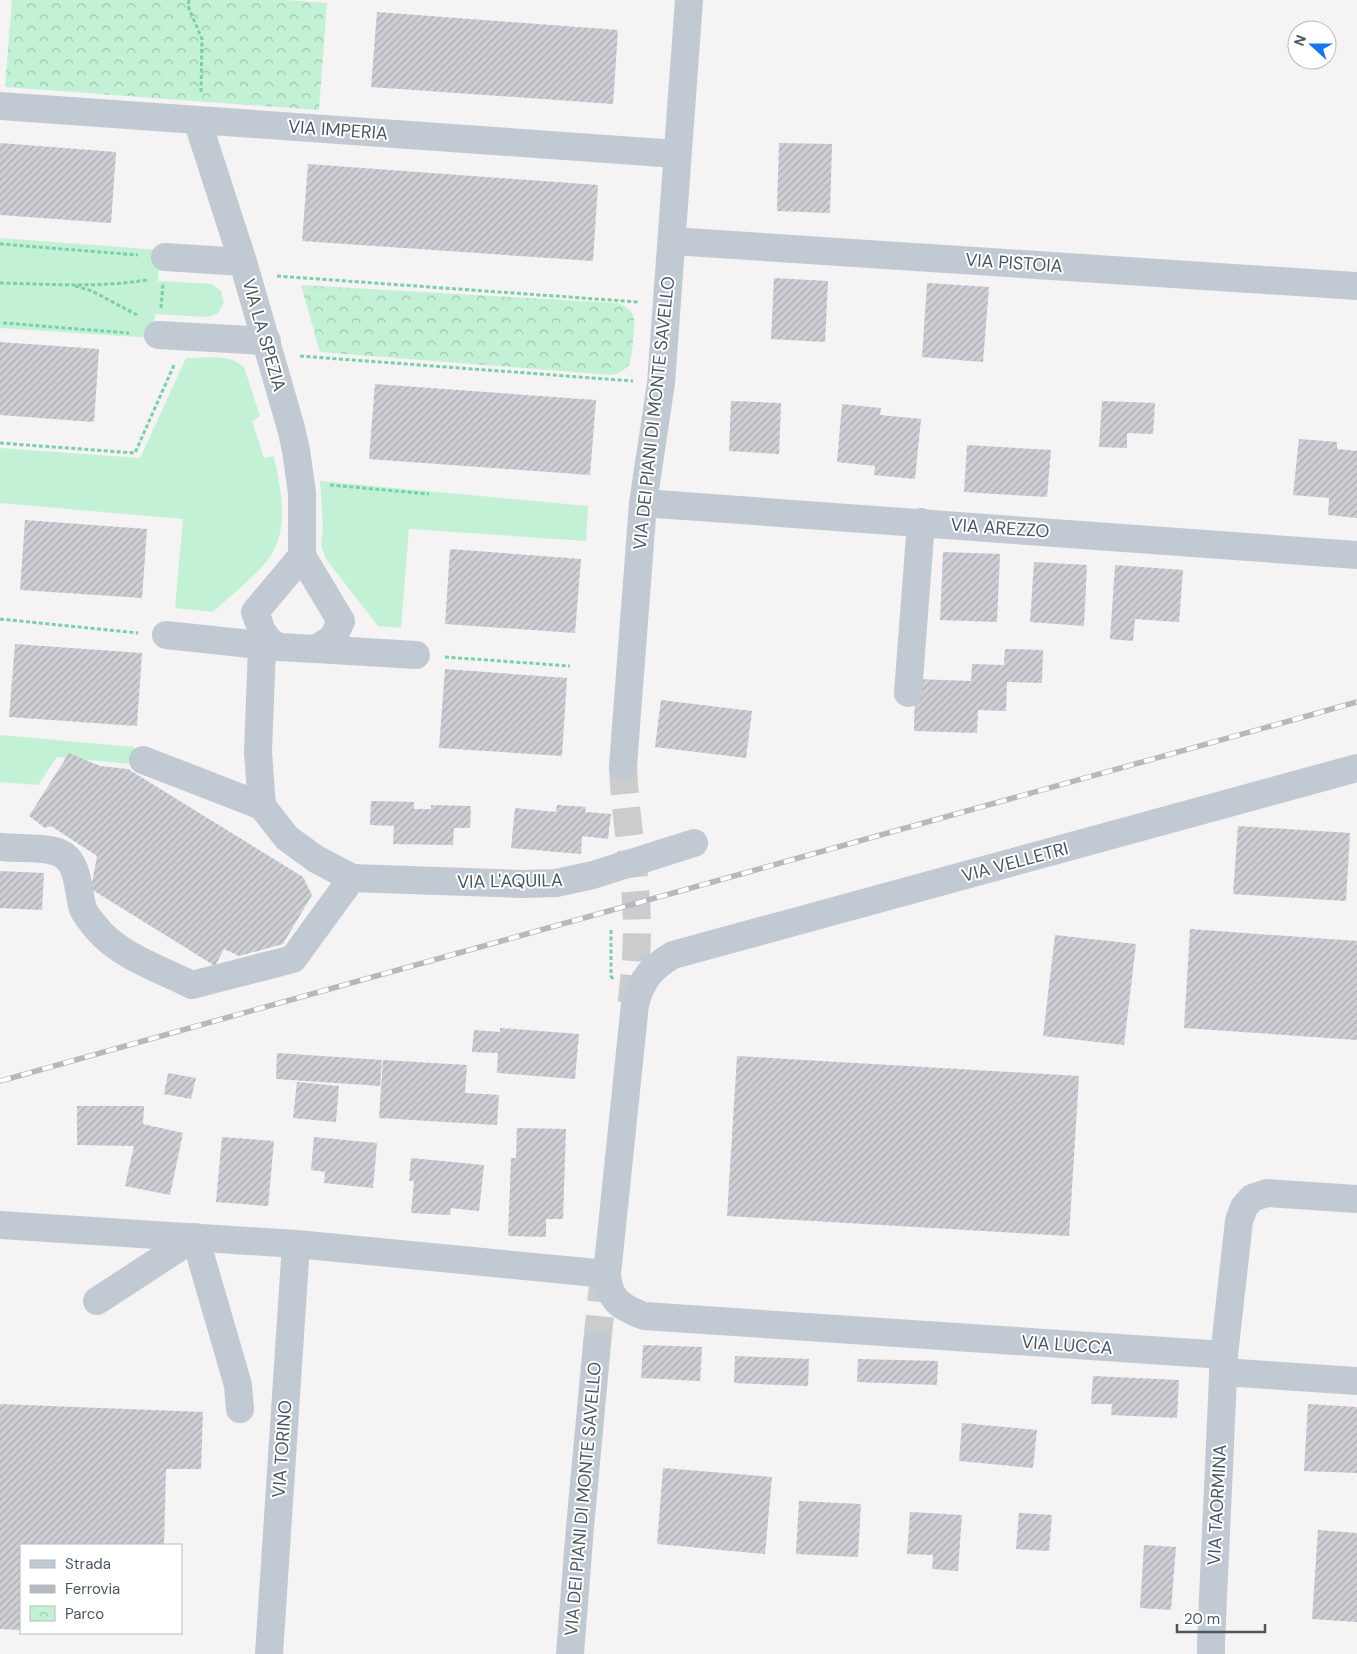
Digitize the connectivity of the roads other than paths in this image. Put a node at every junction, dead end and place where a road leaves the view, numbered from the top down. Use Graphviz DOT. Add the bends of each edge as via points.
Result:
graph roads {
  1 [pos="688,0"];
  2 [pos="0,106"];
  3 [pos="197,120"];
  4 [pos="677,154"];
  5 [pos="672,241"];
  6 [pos="164,265"];
  7 [pos="245,268"];
  8 [pos="1357,286"];
  9 [pos="159,332"];
  10 [pos="269,348"];
  11 [pos="643,503"];
  12 [pos="920,522"];
  13 [pos="1357,555"];
  14 [pos="302,556"];
  15 [pos="255,612"];
  16 [pos="341,621"];
  17 [pos="166,636"];
  18 [pos="223,641"];
  19 [pos="270,646"];
  20 [pos="316,649"];
  21 [pos="372,653"];
  22 [pos="416,655"];
  23 [pos="908,693"];
  24 [pos="143,760"];
  25 [pos="623,766"];
  26 [pos="1357,768"];
  27 [pos="262,806"];
  28 [pos="694,843"];
  29 [pos="0,847"];
  30 [pos="352,878"];
  31 [pos="1357,1199"];
  32 [pos="0,1226"];
  33 [pos="195,1237"];
  34 [pos="296,1244"];
  35 [pos="607,1274"];
  36 [pos="97,1302"];
  37 [pos="597,1344"];
  38 [pos="1223,1364"];
  39 [pos="1357,1382"];
  40 [pos="240,1409"];
  41 [pos="269,1654"];
  42 [pos="570,1654"];
  43 [pos="1211,1654"];
  1 -- 4 [label="street, VIA DEI PIANI DI MONTE SAVELLO"];
  2 -- 3 [label="street, VIA IMPERIA"];
  3 -- 4 [label="street, VIA IMPERIA"];
  3 -- 7 [label="street, VIA LA SPEZIA"];
  4 -- 5 [label="street, VIA DEI PIANI DI MONTE SAVELLO"];
  5 -- 8 [label="street, VIA PISTOIA"];
  5 -- 11 [label="street, VIA DEI PIANI DI MONTE SAVELLO" via="661,384"];
  6 -- 7 [label="street"];
  7 -- 10 [label="street, VIA LA SPEZIA"];
  9 -- 10 [label="street"];
  10 -- 14 [label="street, VIA LA SPEZIA" via="296,450 303,515"];
  11 -- 12 [label="street, VIA AREZZO"];
  11 -- 25 [label="street, VIA DEI PIANI DI MONTE SAVELLO"];
  12 -- 13 [label="street, VIA AREZZO"];
  12 -- 23 [label="street"];
  14 -- 15 [label="street"];
  14 -- 16 [label="street"];
  15 -- 18 [label="street"];
  15 -- 19 [label="street"];
  16 -- 20 [label="street" via="334,638"];
  16 -- 21 [label="street"];
  17 -- 18 [label="street"];
  18 -- 19 [label="street"];
  19 -- 20 [label="street"];
  19 -- 27 [label="street" via="258,752"];
  20 -- 21 [label="street"];
  21 -- 22 [label="street"];
  24 -- 27 [label="street"];
  26 -- 35 [label="street, VIA VELLETRI" via="673,955 659,963 639,989 635,1004"];
  27 -- 30 [label="street, VIA L'AQUILA" via="287,838"];
  28 -- 30 [label="street, VIA L'AQUILA" via="593,875 556,883"];
  29 -- 30 [label="street" via="55,851 65,856 78,880 84,911 100,932 123,951 192,985 293,959"];
  31 -- 38 [label="street" via="1267,1193 1252,1198 1239,1221"];
  32 -- 33 [label="street"];
  33 -- 34 [label="street"];
  33 -- 36 [label="street"];
  33 -- 40 [label="street" via="238,1385"];
  34 -- 35 [label="street"];
  34 -- 41 [label="street, VIA TORINO"];
  35 -- 38 [label="street, VIA LUCCA" via="608,1287 614,1298 628,1310 644,1316"];
  37 -- 42 [label="street, VIA DEI PIANI DI MONTE SAVELLO"];
  38 -- 39 [label="street, VIA LUCCA"];
  38 -- 43 [label="street, VIA TAORMINA"];
}
